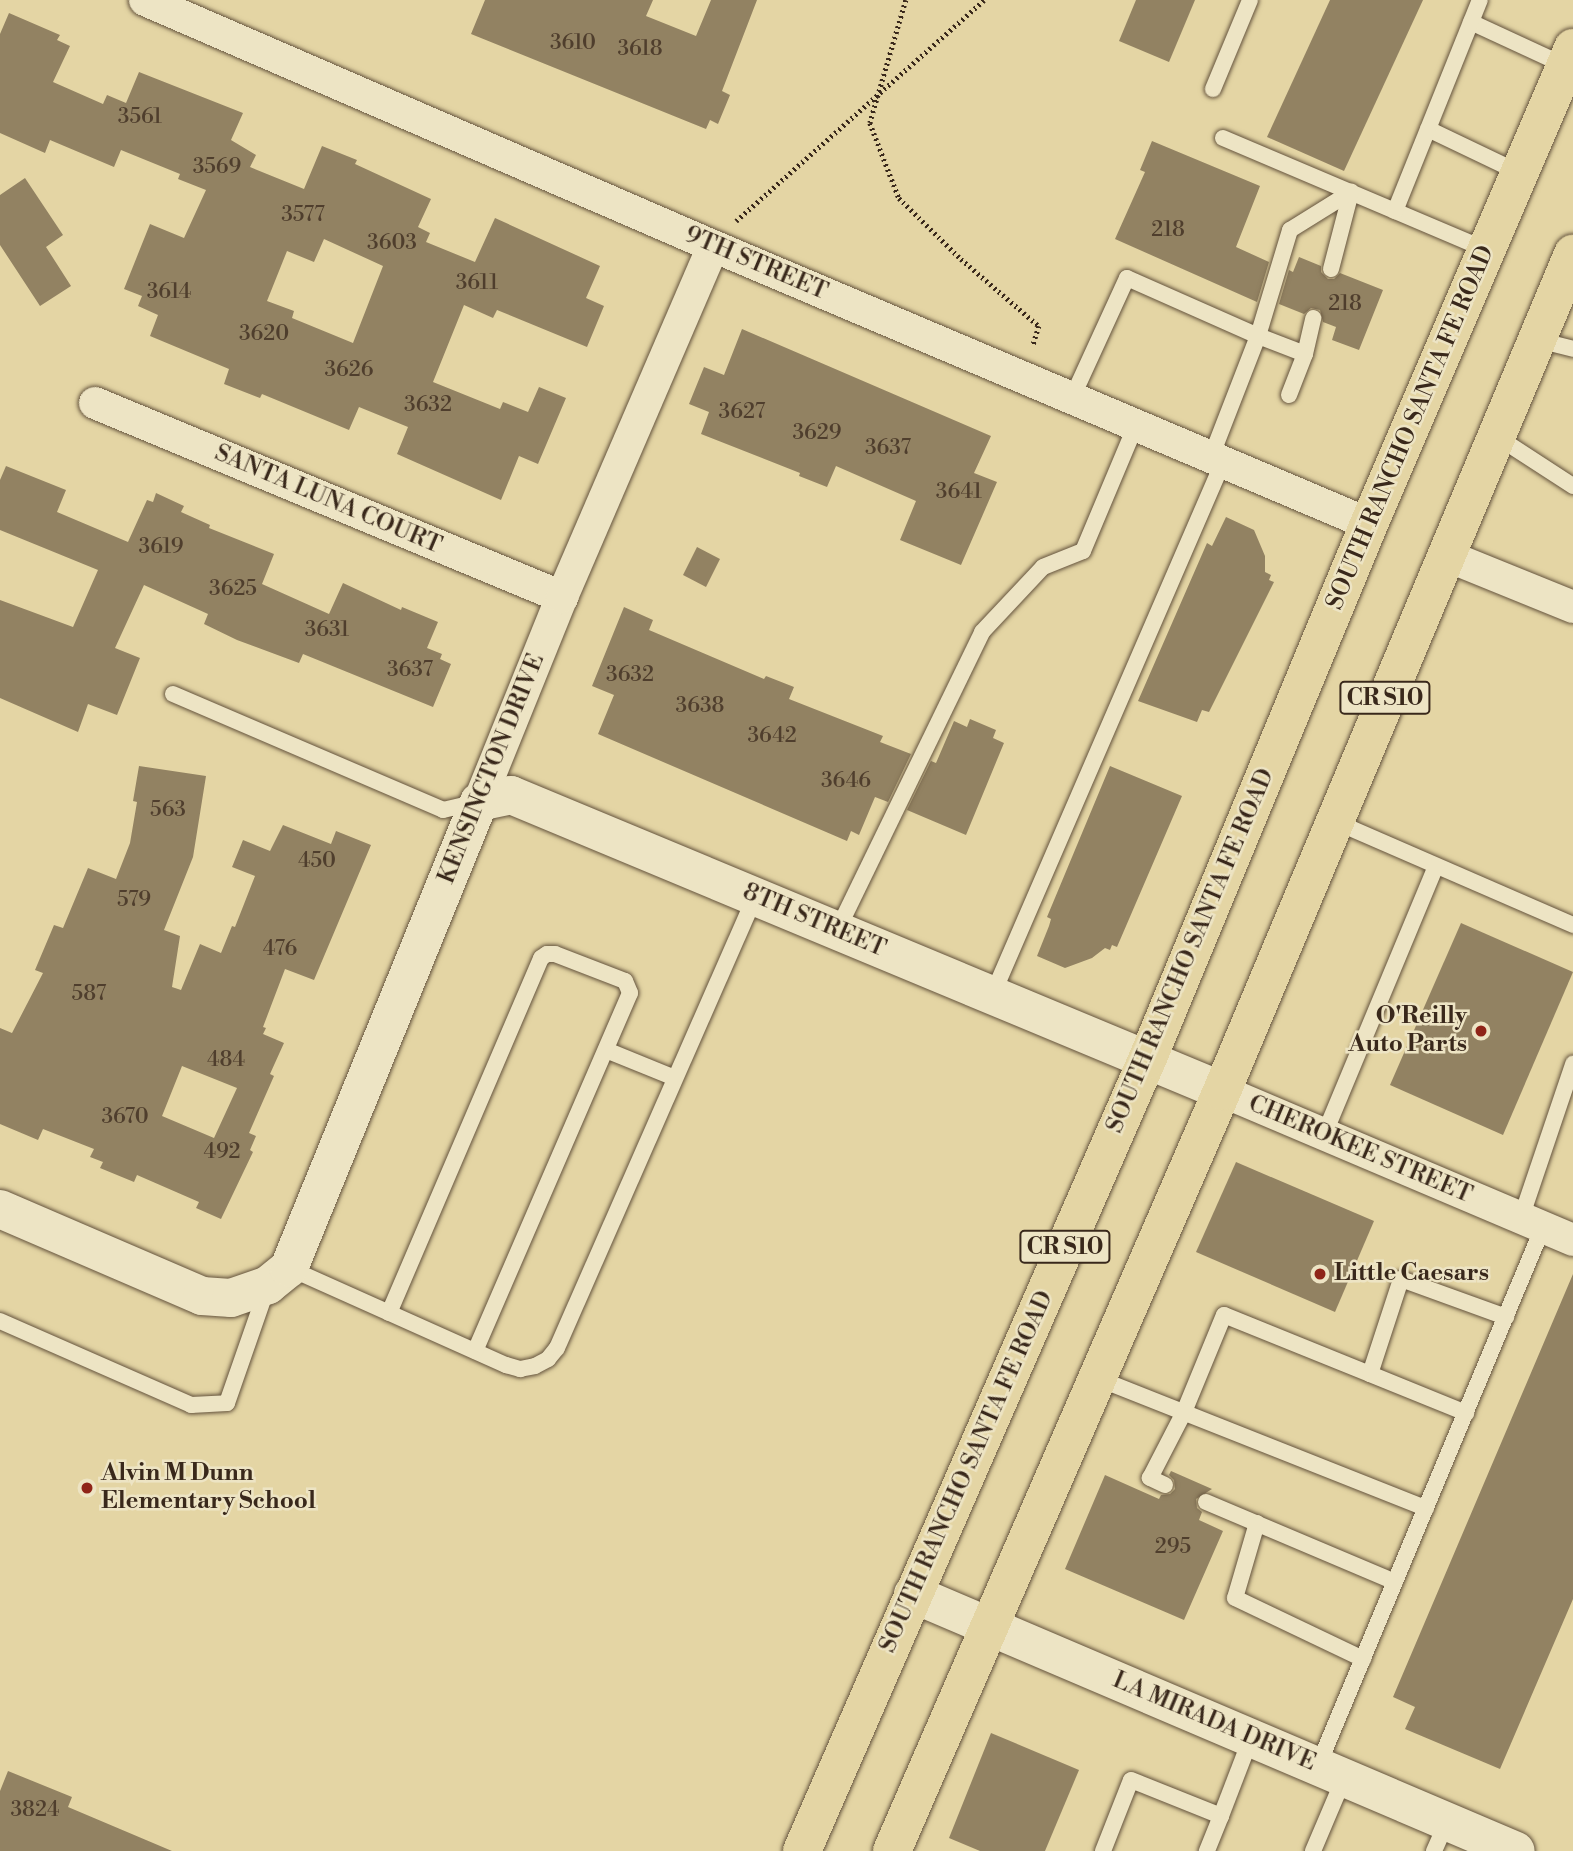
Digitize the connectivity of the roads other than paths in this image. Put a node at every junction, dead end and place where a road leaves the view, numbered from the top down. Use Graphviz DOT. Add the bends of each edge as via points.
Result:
graph roads {
  1 [pos="1250,0"];
  2 [pos="1480,0"];
  3 [pos="163,4"];
  4 [pos="1471,22"];
  5 [pos="1569,57"];
  6 [pos="1213,89"];
  7 [pos="1428,129"];
  8 [pos="1223,138"];
  9 [pos="1520,173"];
  10 [pos="1351,192"];
  11 [pos="1395,211"];
  12 [pos="713,247"];
  13 [pos="1487,250"];
  14 [pos="1570,269"];
  15 [pos="1331,270"];
  16 [pos="1313,318"];
  17 [pos="1258,336"];
  18 [pos="1555,345"];
  19 [pos="1305,354"];
  20 [pos="1289,395"];
  21 [pos="1072,398"];
  22 [pos="94,403"];
  23 [pos="1136,425"];
  24 [pos="1496,436"];
  25 [pos="1217,459"];
  26 [pos="1573,486"];
  27 [pos="1369,524"];
  28 [pos="1445,555"];
  29 [pos="562,597"];
  30 [pos="1573,607"];
  31 [pos="173,694"];
  32 [pos="479,802"];
  33 [pos="1334,821"];
  34 [pos="1436,866"];
  35 [pos="755,896"];
  36 [pos="1573,925"];
  37 [pos="837,931"];
  38 [pos="992,996"];
  39 [pos="606,1050"];
  40 [pos="1147,1060"];
  41 [pos="1573,1064"];
  42 [pos="675,1079"];
  43 [pos="1222,1091"];
  44 [pos="1324,1135"];
  45 [pos="0,1209"];
  46 [pos="1532,1223"];
  47 [pos="1573,1240"];
  48 [pos="278,1277"];
  49 [pos="389,1313"];
  50 [pos="1506,1317"];
  51 [pos="0,1321"];
  52 [pos="475,1351"];
  53 [pos="1370,1374"];
  54 [pos="1097,1378"];
  55 [pos="1184,1412"];
  56 [pos="1466,1413"];
  57 [pos="1165,1485"];
  58 [pos="1206,1502"];
  59 [pos="1426,1508"];
  60 [pos="1257,1523"];
  61 [pos="1395,1582"];
  62 [pos="913,1594"];
  63 [pos="988,1626"];
  64 [pos="1363,1660"];
  65 [pos="1251,1738"];
  66 [pos="1331,1772"];
  67 [pos="1221,1816"];
  68 [pos="1441,1836"];
  69 [pos="803,1851"];
  70 [pos="892,1851"];
  71 [pos="1103,1851"];
  72 [pos="1207,1851"];
  73 [pos="1313,1851"];
  74 [pos="1516,1851"];
  1 -- 6 [label="lane"];
  2 -- 4 [label="lane"];
  3 -- 12 [label="street, 9TH STREET"];
  4 -- 5 [label="lane"];
  4 -- 7 [label="lane"];
  5 -- 9 [label="main road, SOUTH RANCHO SANTA FE ROAD / CR S10"];
  7 -- 9 [label="lane"];
  7 -- 11 [label="lane"];
  8 -- 10 [label="lane"];
  9 -- 13 [label="main road, SOUTH RANCHO SANTA FE ROAD / CR S10"];
  10 -- 11 [label="lane"];
  10 -- 15 [label="lane"];
  10 -- 17 [label="lane" via="1290,230"];
  11 -- 13 [label="lane"];
  12 -- 21 [label="street, 9TH STREET"];
  12 -- 29 [label="street, KENSINGTON DRIVE"];
  13 -- 27 [label="main road, SOUTH RANCHO SANTA FE ROAD / CR S10"];
  14 -- 18 [label="main road, CR S10"];
  16 -- 19 [label="lane"];
  17 -- 19 [label="lane"];
  17 -- 21 [label="lane" via="1127,278"];
  17 -- 25 [label="lane"];
  18 -- 24 [label="main road, CR S10"];
  19 -- 20 [label="lane"];
  21 -- 23 [label="street, 9TH STREET"];
  22 -- 29 [label="street, SANTA LUNA COURT"];
  23 -- 25 [label="street, 9TH STREET"];
  23 -- 37 [label="lane" via="1083,551 1043,567 982,632"];
  24 -- 26 [label="lane"];
  24 -- 28 [label="main road, CR S10"];
  25 -- 27 [label="street, 9TH STREET"];
  25 -- 38 [label="lane"];
  27 -- 40 [label="main road, SOUTH RANCHO SANTA FE ROAD / CR S10"];
  28 -- 30 [label="street"];
  28 -- 33 [label="main road, CR S10"];
  29 -- 32 [label="street, KENSINGTON DRIVE"];
  31 -- 32 [label="lane" via="443,810"];
  32 -- 35 [label="street, 8TH STREET" via="511,795"];
  32 -- 48 [label="street, KENSINGTON DRIVE"];
  33 -- 34 [label="lane"];
  33 -- 43 [label="main road, CR S10"];
  34 -- 36 [label="lane"];
  34 -- 44 [label="lane"];
  35 -- 37 [label="street, 8TH STREET"];
  35 -- 42 [label="lane"];
  37 -- 38 [label="street, 8TH STREET"];
  38 -- 40 [label="street, 8TH STREET"];
  39 -- 42 [label="lane"];
  39 -- 49 [label="lane" via="629,986 547,954 541,958"];
  39 -- 52 [label="lane"];
  40 -- 43 [label="street, CHEROKEE STREET"];
  40 -- 62 [label="main road, SOUTH RANCHO SANTA FE ROAD / CR S10"];
  41 -- 46 [label="lane"];
  42 -- 52 [label="lane" via="557,1348 548,1359 520,1369"];
  43 -- 44 [label="street, CHEROKEE STREET"];
  43 -- 54 [label="main road, CR S10"];
  44 -- 46 [label="street, CHEROKEE STREET"];
  45 -- 48 [label="street" via="202,1296 231,1298"];
  46 -- 47 [label="street, CHEROKEE STREET"];
  46 -- 50 [label="lane"];
  48 -- 49 [label="lane"];
  48 -- 51 [label="lane" via="228,1403 191,1405"];
  49 -- 52 [label="lane"];
  50 -- 53 [label="lane" via="1401,1279"];
  50 -- 56 [label="lane"];
  53 -- 55 [label="lane" via="1224,1315"];
  53 -- 56 [label="lane"];
  54 -- 55 [label="lane"];
  54 -- 63 [label="main road, CR S10"];
  55 -- 57 [label="lane" via="1150,1478"];
  55 -- 59 [label="lane"];
  56 -- 59 [label="lane"];
  58 -- 60 [label="lane"];
  59 -- 61 [label="lane"];
  60 -- 61 [label="lane"];
  60 -- 64 [label="lane" via="1235,1598"];
  61 -- 64 [label="lane"];
  62 -- 63 [label="street, LA MIRADA DRIVE"];
  62 -- 69 [label="main road, SOUTH RANCHO SANTA FE ROAD / CR S10"];
  63 -- 65 [label="street, LA MIRADA DRIVE"];
  63 -- 70 [label="main road, CR S10"];
  64 -- 66 [label="lane"];
  65 -- 66 [label="street, LA MIRADA DRIVE"];
  65 -- 67 [label="lane"];
  66 -- 68 [label="street, LA MIRADA DRIVE"];
  66 -- 73 [label="lane"];
  67 -- 71 [label="lane" via="1131,1780"];
  67 -- 72 [label="lane"];
  68 -- 74 [label="street, LA MIRADA DRIVE"];
}
